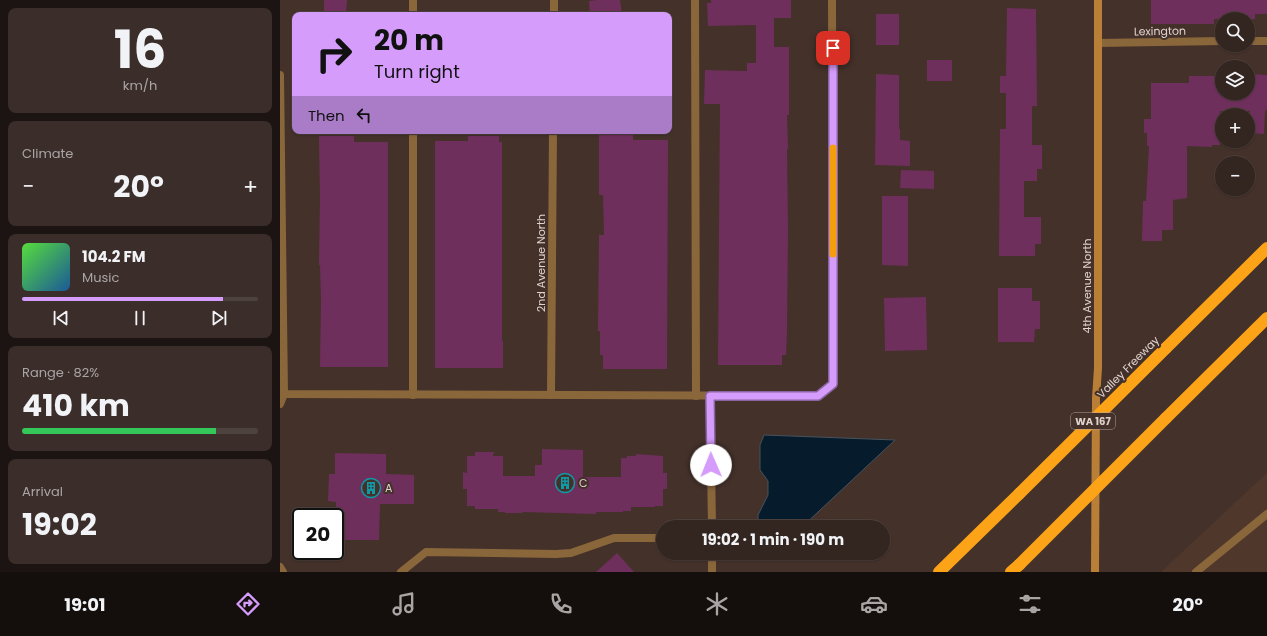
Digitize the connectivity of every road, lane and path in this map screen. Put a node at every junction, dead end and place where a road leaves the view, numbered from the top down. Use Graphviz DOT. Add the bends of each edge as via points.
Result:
graph roads {
  1 [pos="413,0"];
  2 [pos="554,0"];
  3 [pos="695,0"];
  4 [pos="832,0"];
  5 [pos="1098,0"];
  6 [pos="413,12"];
  7 [pos="554,12"];
  8 [pos="1215,41"];
  9 [pos="1255,41"];
  10 [pos="1267,41"];
  11 [pos="1098,43"];
  12 [pos="280,75"];
  13 [pos="413,134"];
  14 [pos="553,134"];
  15 [pos="1267,248"];
  16 [pos="1267,318"];
  17 [pos="284,394"];
  18 [pos="551,394"];
  19 [pos="413,395"];
  20 [pos="696,396"];
  21 [pos="710,396"];
  22 [pos="280,404"];
  23 [pos="1267,514"];
  24 [pos="712,520"];
  25 [pos="656,538"];
  26 [pos="712,560"];
  27 [pos="280,567"];
  28 [pos="1015,568"];
  29 [pos="283,572"];
  30 [pos="401,572"];
  31 [pos="712,572"];
  32 [pos="939,572"];
  33 [pos="1095,572"];
  34 [pos="1196,572"];
  1 -- 6 [label="street"];
  2 -- 7 [label="street"];
  3 -- 20 [label="street"];
  4 -- 21 [label="street" via="833,384 818,396"];
  5 -- 11 [label="street, 4th Avenue North"];
  8 -- 11 [label="street, Lexington"];
  9 -- 10 [label="street"];
  11 -- 33 [label="street, 4th Avenue North"];
  12 -- 17 [label="street"];
  13 -- 19 [label="street"];
  14 -- 18 [label="street, 2nd Avenue North"];
  15 -- 32 [label="highway, Valley Freeway / WA 167, bridge"];
  16 -- 28 [label="highway, bridge"];
  17 -- 19 [label="street"];
  17 -- 22 [label="street"];
  18 -- 19 [label="street"];
  18 -- 20 [label="street"];
  20 -- 21 [label="street"];
  21 -- 24 [label="street"];
  23 -- 34 [label="street"];
  25 -- 30 [label="street" via="614,538 571,553 556,554 426,552"];
  26 -- 31 [label="street"];
  27 -- 29 [label="street"];
}
